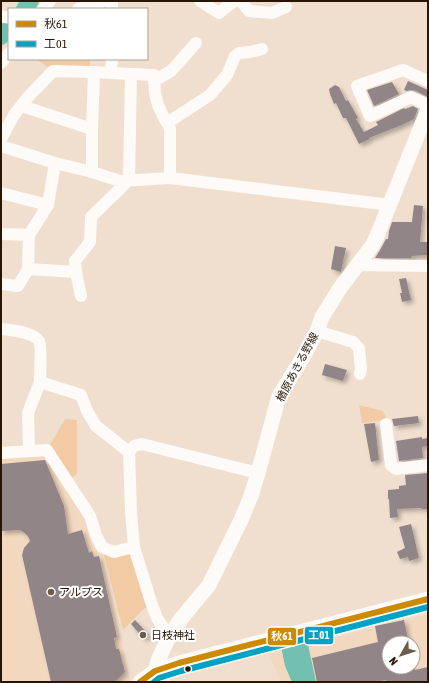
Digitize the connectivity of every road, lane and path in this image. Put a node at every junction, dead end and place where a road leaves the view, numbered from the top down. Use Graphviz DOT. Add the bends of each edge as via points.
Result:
graph roads {
  1 [pos="104,1"];
  2 [pos="200,1"];
  3 [pos="234,1"];
  4 [pos="241,1"];
  5 [pos="286,7"];
  6 [pos="82,8"];
  7 [pos="196,43"];
  8 [pos="262,50"];
  9 [pos="8,54"];
  10 [pos="112,60"];
  11 [pos="1,63"];
  12 [pos="94,72"];
  13 [pos="111,73"];
  14 [pos="131,74"];
  15 [pos="154,81"];
  16 [pos="428,81"];
  17 [pos="428,105"];
  18 [pos="22,106"];
  19 [pos="428,109"];
  20 [pos="167,123"];
  21 [pos="92,129"];
  22 [pos="1,139"];
  23 [pos="1,146"];
  24 [pos="55,163"];
  25 [pos="92,172"];
  26 [pos="170,178"];
  27 [pos="129,180"];
  28 [pos="1,193"];
  29 [pos="48,205"];
  30 [pos="390,205"];
  31 [pos="1,234"];
  32 [pos="29,235"];
  33 [pos="358,265"];
  34 [pos="428,266"];
  35 [pos="28,269"];
  36 [pos="76,272"];
  37 [pos="1,284"];
  38 [pos="81,296"];
  39 [pos="1,328"];
  40 [pos="317,331"];
  41 [pos="360,374"];
  42 [pos="40,382"];
  43 [pos="386,424"];
  44 [pos="29,451"];
  45 [pos="129,452"];
  46 [pos="1,453"];
  47 [pos="428,465"];
  48 [pos="258,473"];
  49 [pos="134,547"];
  50 [pos="428,599"];
  51 [pos="169,637"];
  52 [pos="160,677"];
  53 [pos="140,682"];
  1 -- 6 [label="street"];
  2 -- 3 [label="street" via="219,12"];
  4 -- 5 [label="street" via="249,10 272,13"];
  7 -- 15 [label="street" via="171,70"];
  8 -- 20 [label="street" via="239,53 235,56 227,75 210,95"];
  9 -- 11 [label="street"];
  10 -- 13 [label="street"];
  12 -- 13 [label="street"];
  12 -- 18 [label="street" via="53,71"];
  12 -- 21 [label="street"];
  13 -- 14 [label="street"];
  14 -- 15 [label="street" via="154,75"];
  14 -- 27 [label="street"];
  15 -- 20 [label="street" via="158,105"];
  16 -- 17 [label="street" via="403,70 357,86 370,116 411,97"];
  18 -- 21 [label="street"];
  18 -- 22 [label="street"];
  19 -- 30 [label="main road, 楢原あきる野線"];
  20 -- 26 [label="street" via="170,128"];
  21 -- 25 [label="street"];
  23 -- 24 [label="street"];
  24 -- 25 [label="street"];
  24 -- 29 [label="street"];
  25 -- 27 [label="street" via="120,181"];
  26 -- 27 [label="street"];
  26 -- 30 [label="street"];
  27 -- 36 [label="street" via="91,217 90,242 76,261"];
  28 -- 29 [label="street"];
  29 -- 32 [label="street"];
  30 -- 33 [label="main road, 楢原あきる野線" via="372,246"];
  31 -- 32 [label="street"];
  32 -- 35 [label="street"];
  33 -- 34 [label="street"];
  33 -- 40 [label="main road, 楢原あきる野線" via="340,288 322,317"];
  35 -- 36 [label="street"];
  35 -- 37 [label="street" via="18,286"];
  36 -- 38 [label="street"];
  39 -- 42 [label="street" via="32,336 39,342"];
  40 -- 41 [label="street" via="353,342 359,348"];
  40 -- 48 [label="main road, 楢原あきる野線" via="279,396"];
  42 -- 44 [label="street" via="28,413"];
  42 -- 45 [label="street" via="82,395 96,426"];
  43 -- 47 [label="street" via="391,466 396,470"];
  44 -- 46 [label="street"];
  44 -- 49 [label="street" via="47,450 90,516 102,547 114,552"];
  45 -- 48 [label="street" via="134,446 142,444"];
  45 -- 49 [label="street"];
  48 -- 51 [label="main road, 楢原あきる野線" via="241,520 209,585"];
  49 -- 51 [label="street" via="157,618"];
  50 -- 52 [label="main road" via="179,663"];
  51 -- 52 [label="main road, 楢原あきる野線" via="158,658"];
  52 -- 53 [label="main road"];
}
